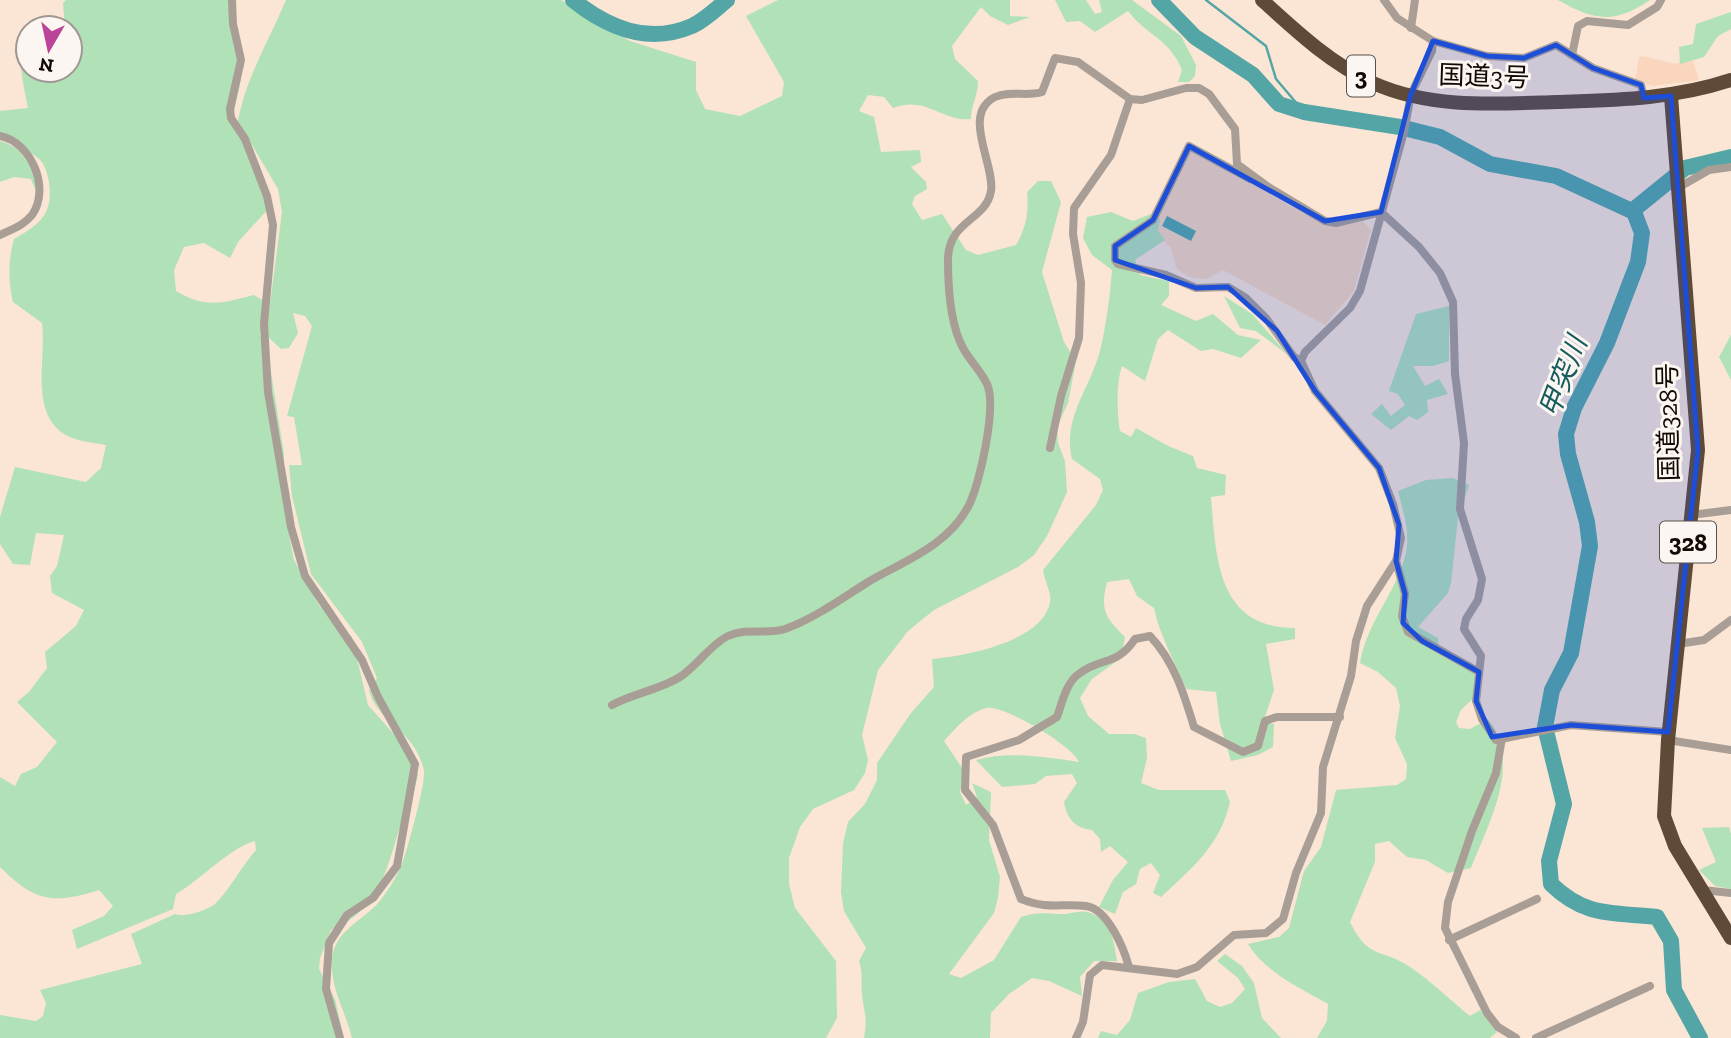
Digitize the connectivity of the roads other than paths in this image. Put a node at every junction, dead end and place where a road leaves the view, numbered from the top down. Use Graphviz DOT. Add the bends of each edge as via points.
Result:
graph roads {
  1 [pos="232,0"];
  2 [pos="1262,0"];
  3 [pos="1384,0"];
  4 [pos="1415,0"];
  5 [pos="1422,0"];
  6 [pos="1661,0"];
  7 [pos="1415,10"];
  8 [pos="1411,28"];
  9 [pos="1433,41"];
  10 [pos="1572,55"];
  11 [pos="1731,80"];
  12 [pos="1411,94"];
  13 [pos="1671,96"];
  14 [pos="1644,98"];
  15 [pos="1129,99"];
  16 [pos="0,136"];
  17 [pos="1731,167"];
  18 [pos="1267,186"];
  19 [pos="1676,187"];
  20 [pos="1381,212"];
  21 [pos="0,235"];
  22 [pos="1301,361"];
  23 [pos="1050,448"];
  24 [pos="1731,510"];
  25 [pos="1691,515"];
  26 [pos="1396,561"];
  27 [pos="1731,620"];
  28 [pos="1678,643"];
  29 [pos="1479,672"];
  30 [pos="612,705"];
  31 [pos="1340,717"];
  32 [pos="1668,736"];
  33 [pos="1502,738"];
  34 [pos="1731,750"];
  35 [pos="1702,890"];
  36 [pos="1731,893"];
  37 [pos="1537,898"];
  38 [pos="1731,937"];
  39 [pos="1449,940"];
  40 [pos="1129,967"];
  41 [pos="1650,986"];
  42 [pos="340,1038"];
  43 [pos="1076,1038"];
  44 [pos="1516,1038"];
  45 [pos="1536,1038"];
  1 -- 42 [label="street" via="242,60 231,118 245,139 273,225 264,324 267,378 291,527 306,576 362,660 415,764 397,866 373,898 347,915 329,943 326,989"];
  2 -- 12 [label="highway, 国道3号 / 3" via="1349,70"];
  3 -- 8 [label="street"];
  4 -- 7 [label="street"];
  5 -- 7 [label="street"];
  6 -- 10 [label="street" via="1628,26 1587,21 1578,26"];
  7 -- 8 [label="street"];
  8 -- 9 [label="street"];
  9 -- 10 [label="street" via="1487,56 1524,58 1556,45"];
  9 -- 12 [label="street"];
  10 -- 14 [label="street" via="1615,78 1641,85"];
  11 -- 13 [label="highway, 国道3号 / 3"];
  12 -- 14 [label="highway, 国道3号 / 3" via="1482,104"];
  12 -- 20 [label="street"];
  13 -- 14 [label="highway, 国道3号 / 3"];
  13 -- 19 [label="highway, 国道328号 / 328"];
  15 -- 18 [label="street" via="1185,88 1209,94 1235,129 1237,164"];
  15 -- 23 [label="street" via="1111,155 1078,199 1072,219 1081,283 1079,338"];
  15 -- 30 [label="street" via="1078,62 1055,58 1042,92 1004,94 985,105 979,132 990,166 991,190 987,201 956,230 948,257 958,337 987,384 990,399 981,478 967,509 923,553 808,620 768,633 743,631 727,636 677,679"];
  16 -- 21 [label="street" via="19,145 38,176 34,212 22,225"];
  17 -- 19 [label="street" via="1709,170"];
  18 -- 20 [label="street" via="1325,221 1336,223"];
  18 -- 22 [label="street" via="1189,146 1153,220 1115,246 1115,260 1196,288 1228,287 1266,318"];
  19 -- 25 [label="highway, 国道328号 / 328" via="1698,430"];
  20 -- 22 [label="street" via="1360,291"];
  20 -- 29 [label="street" via="1440,273 1452,302 1464,443 1460,509 1482,579 1464,629 1480,651"];
  22 -- 26 [label="street" via="1315,391 1378,468 1399,525"];
  24 -- 25 [label="street"];
  25 -- 28 [label="highway, 国道328号 / 328"];
  26 -- 29 [label="street" via="1408,632"];
  26 -- 31 [label="street" via="1367,606"];
  27 -- 28 [label="street" via="1704,640"];
  28 -- 32 [label="highway, 国道328号 / 328"];
  29 -- 33 [label="street" via="1478,709 1492,737"];
  31 -- 40 [label="street" via="1323,767 1321,813 1283,919 1266,933 1234,935 1190,970 1177,974"];
  31 -- 40 [label="street" via="1265,721 1258,746 1242,752 1194,727 1164,650 1150,636 1135,639 1125,653 1080,673 1068,686 1057,717 1019,740 966,757 965,790 993,825 1021,899 1060,908 1088,906 1098,912 1120,938"];
  32 -- 33 [label="street" via="1571,725"];
  32 -- 34 [label="street"];
  32 -- 35 [label="highway, 国道328号 / 328" via="1664,816 1675,846"];
  33 -- 39 [label="street" via="1496,774 1448,902 1445,928"];
  35 -- 36 [label="street"];
  35 -- 38 [label="highway, 国道328号 / 328"];
  37 -- 39 [label="street"];
  39 -- 44 [label="street" via="1487,1013"];
  40 -- 43 [label="street" via="1102,965 1090,975"];
  41 -- 45 [label="street"];
}
